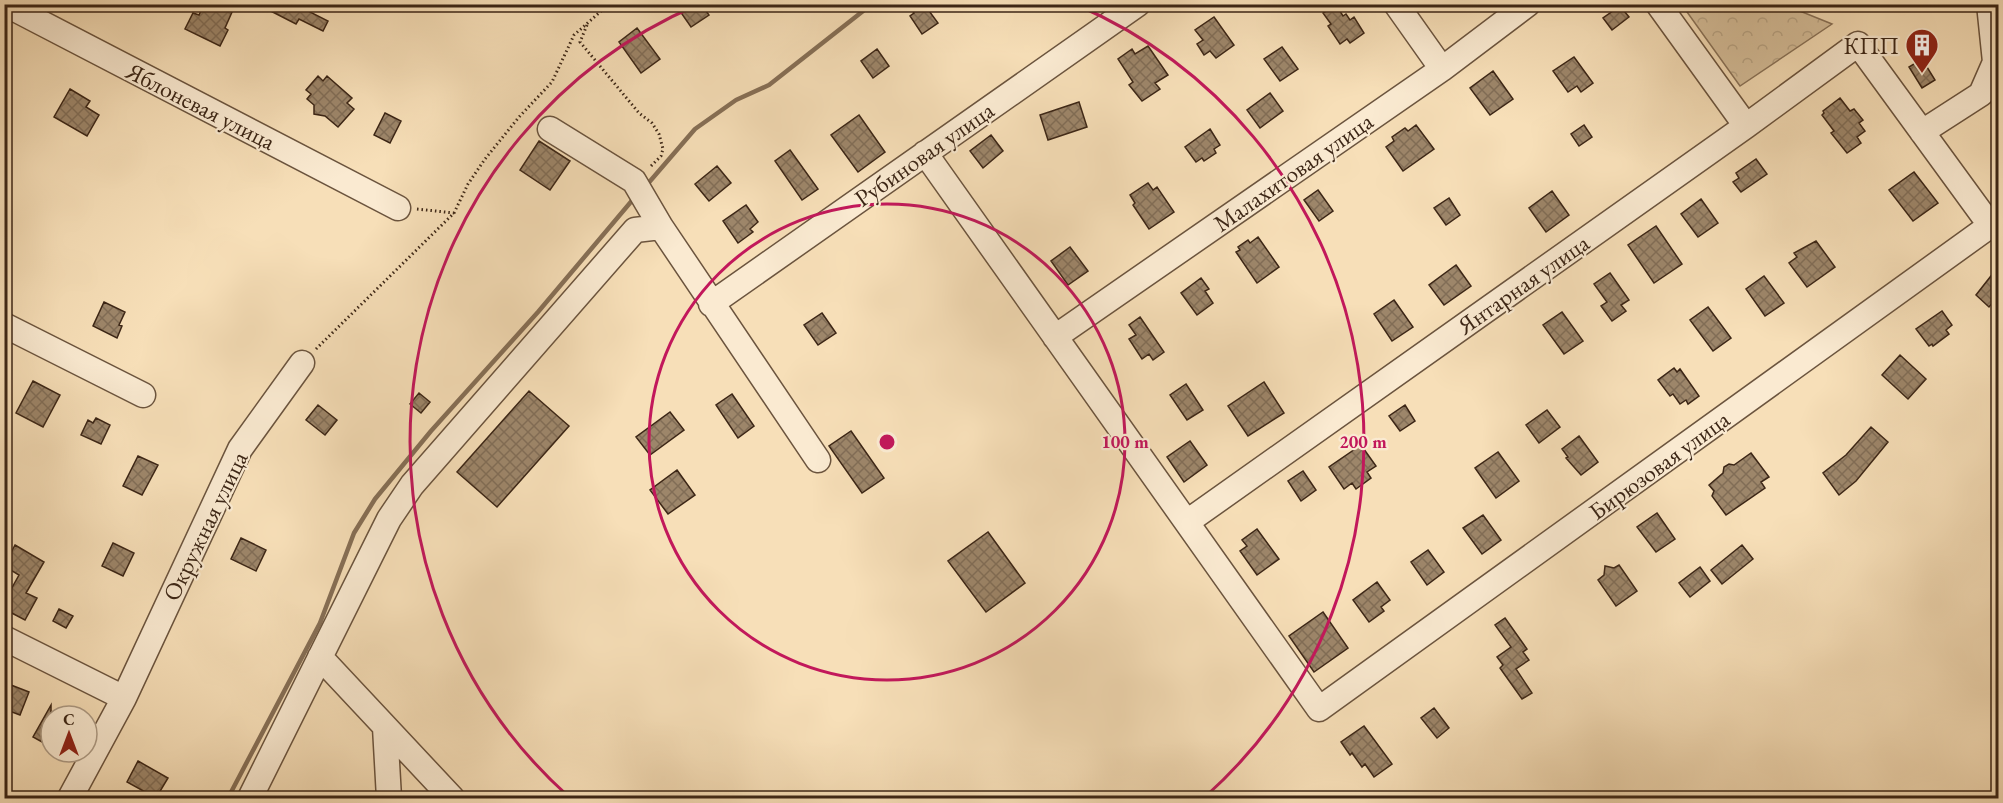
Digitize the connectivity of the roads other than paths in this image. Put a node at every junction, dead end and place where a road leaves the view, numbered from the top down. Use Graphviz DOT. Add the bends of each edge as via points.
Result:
graph roads {
  1 [pos="5,4"];
  2 [pos="1138,4"];
  3 [pos="1396,4"];
  4 [pos="1528,4"];
  5 [pos="1658,4"];
  6 [pos="1989,4"];
  7 [pos="1442,69"];
  8 [pos="1746,126"];
  9 [pos="550,129"];
  10 [pos="1922,132"];
  11 [pos="925,153"];
  12 [pos="398,208"];
  13 [pos="1994,223"];
  14 [pos="661,227"];
  15 [pos="711,304"];
  16 [pos="4,325"];
  17 [pos="1055,337"];
  18 [pos="302,363"];
  19 [pos="143,395"];
  20 [pos="818,460"];
  21 [pos="1187,522"];
  22 [pos="4,638"];
  23 [pos="320,657"];
  24 [pos="124,698"];
  25 [pos="385,727"];
  26 [pos="70,798"];
  27 [pos="250,798"];
  28 [pos="389,798"];
  29 [pos="452,798"];
  1 -- 12 [label="street, Яблоневая улица"];
  2 -- 11 [label="street, Рубиновая улица"];
  3 -- 7 [label="street"];
  4 -- 7 [label="street, Малахитовая улица"];
  5 -- 8 [label="street"];
  6 -- 10 [label="street" via="1995,62 1982,94"];
  7 -- 17 [label="street, Малахитовая улица"];
  8 -- 10 [label="street, Янтарная улица" via="1858,44"];
  8 -- 21 [label="street, Янтарная улица"];
  9 -- 14 [label="street" via="634,182"];
  10 -- 13 [label="street"];
  11 -- 15 [label="street, Рубиновая улица"];
  11 -- 17 [label="street"];
  13 -- 21 [label="street, Бирюзовая улица" via="1319,709"];
  14 -- 15 [label="street"];
  14 -- 23 [label="street" via="635,230 412,485 389,519"];
  15 -- 20 [label="street"];
  16 -- 19 [label="street"];
  17 -- 21 [label="street"];
  18 -- 24 [label="street, Окружная улица" via="240,449"];
  22 -- 24 [label="street"];
  23 -- 25 [label="street"];
  23 -- 27 [label="street"];
  24 -- 26 [label="street, Окружная улица"];
  25 -- 28 [label="street"];
  25 -- 29 [label="street"];
}
